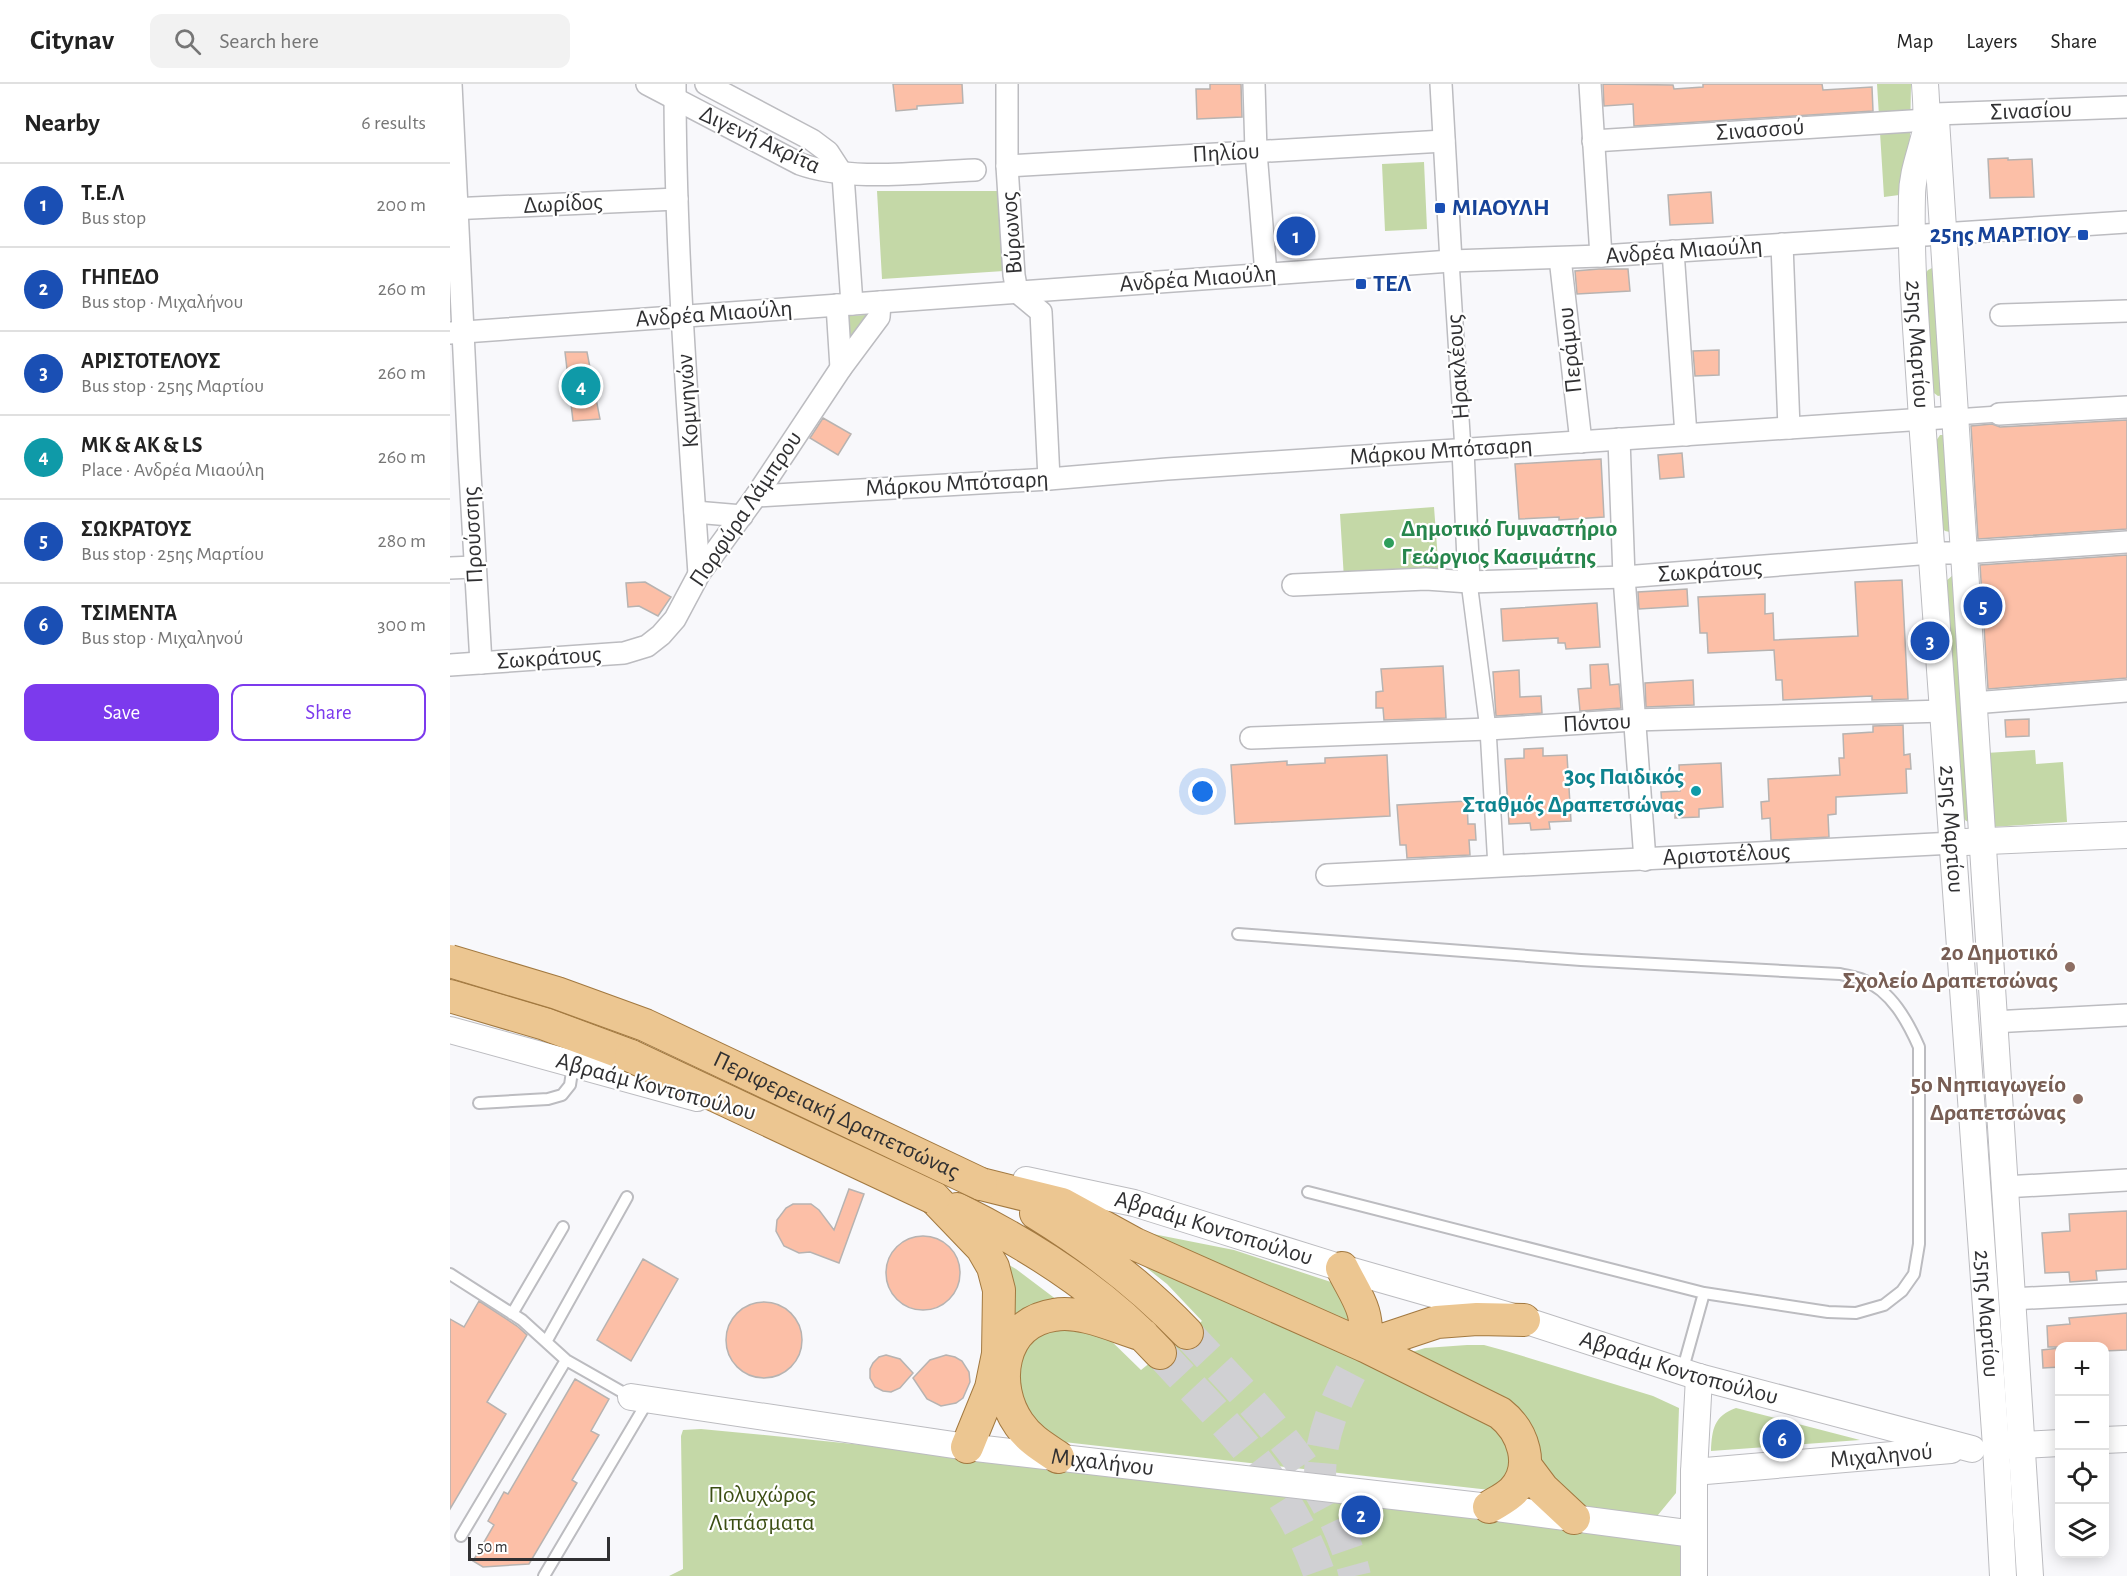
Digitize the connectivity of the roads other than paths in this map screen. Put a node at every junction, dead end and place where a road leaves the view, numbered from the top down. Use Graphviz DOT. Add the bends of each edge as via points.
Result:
graph roads {
  1 [pos="647,84"];
  2 [pos="706,84"];
  3 [pos="1007,84"];
  4 [pos="1254,84"];
  5 [pos="1441,84"];
  6 [pos="1590,84"];
  7 [pos="1925,84"];
  8 [pos="1934,84"];
  9 [pos="451,89"];
  10 [pos="675,92"];
  11 [pos="2127,107"];
  12 [pos="1931,117"];
  13 [pos="1444,141"];
  14 [pos="1593,141"];
  15 [pos="1256,152"];
  16 [pos="1008,166"];
  17 [pos="975,170"];
  18 [pos="843,175"];
  19 [pos="677,199"];
  20 [pos="453,209"];
  21 [pos="2127,222"];
  22 [pos="1943,234"];
  23 [pos="1912,236"];
  24 [pos="1782,244"];
  25 [pos="1673,251"];
  26 [pos="1601,256"];
  27 [pos="1560,258"];
  28 [pos="1451,261"];
  29 [pos="1266,274"];
  30 [pos="1017,292"];
  31 [pos="880,302"];
  32 [pos="845,304"];
  33 [pos="2127,311"];
  34 [pos="2001,315"];
  35 [pos="682,316"];
  36 [pos="456,332"];
  37 [pos="841,368"];
  38 [pos="2127,407"];
  39 [pos="1999,414"];
  40 [pos="1955,417"];
  41 [pos="1922,420"];
  42 [pos="1789,428"];
  43 [pos="1686,435"];
  44 [pos="1618,440"];
  45 [pos="1581,442"];
  46 [pos="1463,450"];
  47 [pos="459,457"];
  48 [pos="1049,479"];
  49 [pos="756,496"];
  50 [pos="695,512"];
  51 [pos="742,516"];
  52 [pos="2127,542"];
  53 [pos="1932,553"];
  54 [pos="1963,553"];
  55 [pos="474,567"];
  56 [pos="450,568"];
  57 [pos="699,574"];
  58 [pos="1624,577"];
  59 [pos="1469,582"];
  60 [pos="1293,585"];
  61 [pos="647,646"];
  62 [pos="481,663"];
  63 [pos="450,665"];
  64 [pos="2127,691"];
  65 [pos="1973,703"];
  66 [pos="1944,711"];
  67 [pos="1634,720"];
  68 [pos="1488,729"];
  69 [pos="1251,738"];
  70 [pos="2127,835"];
  71 [pos="1982,841"];
  72 [pos="1953,843"];
  73 [pos="1645,860"];
  74 [pos="1496,867"];
  75 [pos="1327,875"];
  76 [pos="1238,934"];
  77 [pos="450,961"];
  78 [pos="450,996"];
  79 [pos="2127,1015"];
  80 [pos="1993,1022"];
  81 [pos="450,1030"];
  82 [pos="573,1064"];
  83 [pos="479,1103"];
  84 [pos="2127,1180"];
  85 [pos="2004,1187"];
  86 [pos="1308,1191"];
  87 [pos="627,1197"];
  88 [pos="934,1198"];
  89 [pos="563,1227"];
  90 [pos="1124,1254"];
  91 [pos="1342,1268"];
  92 [pos="450,1274"];
  93 [pos="1704,1293"];
  94 [pos="2127,1293"];
  95 [pos="2011,1299"];
  96 [pos="512,1314"];
  97 [pos="1524,1320"];
  98 [pos="1187,1333"];
  99 [pos="546,1342"];
  100 [pos="1365,1346"];
  101 [pos="566,1360"];
  102 [pos="1690,1375"];
  103 [pos="640,1398"];
  104 [pos="1010,1410"];
  105 [pos="2127,1438"];
  106 [pos="2109,1440"];
  107 [pos="2055,1443"];
  108 [pos="1996,1447"];
  109 [pos="975,1448"];
  110 [pos="1058,1457"];
  111 [pos="1525,1465"];
  112 [pos="1694,1473"];
  113 [pos="1489,1507"];
  114 [pos="1574,1518"];
  115 [pos="1694,1534"];
  116 [pos="461,1536"];
  117 [pos="544,1576"];
  118 [pos="1694,1576"];
  119 [pos="2002,1576"];
  120 [pos="2030,1576"];
  1 -- 10 [label="street, Διγενή Ακρίτα"];
  2 -- 18 [label="street, Διγενή Ακρίτα" via="812,140 828,152"];
  3 -- 16 [label="street, Βύρωνος"];
  4 -- 15 [label="street"];
  5 -- 13 [label="street"];
  6 -- 14 [label="street"];
  7 -- 12 [label="street, 25ης Μαρτίου"];
  8 -- 12 [label="street, 25ης Μαρτίου"];
  9 -- 20 [label="street, Προύσσης"];
  10 -- 18 [label="street, Διγενή Ακρίτα" via="800,164"];
  10 -- 19 [label="street, Κομνηνών"];
  11 -- 12 [label="street, Σινασίου"];
  12 -- 14 [label="street, Σινασσού"];
  12 -- 22 [label="street, 25ης Μαρτίου"];
  12 -- 23 [label="street, 25ης Μαρτίου" via="1914,178"];
  13 -- 15 [label="street, Πηλίου"];
  13 -- 28 [label="street"];
  14 -- 26 [label="street"];
  15 -- 16 [label="street, Πηλίου"];
  15 -- 29 [label="street"];
  16 -- 30 [label="street, Βύρωνος"];
  17 -- 18 [label="street"];
  18 -- 32 [label="street, Διγενή Ακρίτα"];
  19 -- 20 [label="street, Δωρίδος"];
  19 -- 35 [label="street, Κομνηνών"];
  20 -- 36 [label="street, Προύσσης"];
  21 -- 22 [label="street, Ανδρέα Μιαούλη"];
  22 -- 23 [label="street, Ανδρέα Μιαούλη"];
  22 -- 40 [label="street, 25ης Μαρτίου"];
  23 -- 24 [label="street, Ανδρέα Μιαούλη"];
  23 -- 41 [label="street, 25ης Μαρτίου"];
  24 -- 25 [label="street, Ανδρέα Μιαούλη"];
  24 -- 42 [label="street"];
  25 -- 26 [label="street, Ανδρέα Μιαούλη"];
  25 -- 43 [label="street"];
  26 -- 27 [label="street, Ανδρέα Μιαούλη"];
  27 -- 28 [label="street, Ανδρέα Μιαούλη"];
  27 -- 45 [label="street, Περάμου"];
  28 -- 29 [label="street, Ανδρέα Μιαούλη"];
  28 -- 46 [label="street, Ηρακλέους"];
  29 -- 30 [label="street, Ανδρέα Μιαούλη"];
  30 -- 31 [label="street, Ανδρέα Μιαούλη"];
  30 -- 48 [label="street, Βύρωνος" via="1041,312"];
  31 -- 32 [label="street, Ανδρέα Μιαούλη"];
  31 -- 37 [label="street, Πορφύρα Λάμπρου" via="879,317"];
  32 -- 35 [label="street, Ανδρέα Μιαούλη"];
  32 -- 37 [label="street"];
  33 -- 34 [label="street"];
  35 -- 36 [label="street, Ανδρέα Μιαούλη"];
  35 -- 50 [label="street, Κομνηνών"];
  36 -- 47 [label="street, Προύσσης"];
  37 -- 49 [label="street, Πορφύρα Λάμπρου"];
  38 -- 39 [label="street, Μάρκου Μπότσαρη"];
  39 -- 40 [label="street, Μάρκου Μπότσαρη"];
  40 -- 41 [label="street, Μάρκου Μπότσαρη"];
  40 -- 54 [label="street, 25ης Μαρτίου"];
  41 -- 42 [label="street, Μάρκου Μπότσαρη"];
  41 -- 53 [label="street, 25ης Μαρτίου"];
  42 -- 43 [label="street, Μάρκου Μπότσαρη"];
  43 -- 44 [label="street, Μάρκου Μπότσαρη"];
  44 -- 45 [label="street, Μάρκου Μπότσαρη"];
  44 -- 58 [label="street"];
  45 -- 46 [label="street, Μάρκου Μπότσαρη"];
  46 -- 48 [label="street, Μάρκου Μπότσαρη"];
  46 -- 59 [label="street, Ηρακλέους"];
  47 -- 55 [label="street, Προύσσης"];
  48 -- 49 [label="street, Μάρκου Μπότσαρη"];
  49 -- 51 [label="street, Πορφύρα Λάμπρου"];
  50 -- 51 [label="street"];
  50 -- 57 [label="street, Κομνηνών"];
  51 -- 57 [label="street, Πορφύρα Λάμπρου"];
  52 -- 54 [label="street, Σωκράτους"];
  53 -- 54 [label="street, Σωκράτους"];
  53 -- 58 [label="street, Σωκράτους"];
  53 -- 66 [label="street, 25ης Μαρτίου"];
  54 -- 65 [label="street, 25ης Μαρτίου"];
  55 -- 56 [label="street"];
  55 -- 62 [label="street, Προύσσης"];
  57 -- 61 [label="street, Πορφύρα Λάμπρου" via="675,619"];
  58 -- 59 [label="street, Σωκράτους"];
  58 -- 67 [label="street"];
  59 -- 60 [label="street, Σωκράτους" via="1426,579"];
  59 -- 68 [label="street"];
  61 -- 62 [label="street, Σωκράτους" via="624,653"];
  62 -- 63 [label="street, Σωκράτους"];
  64 -- 65 [label="street"];
  65 -- 71 [label="street, 25ης Μαρτίου"];
  66 -- 67 [label="street, Πόντου"];
  66 -- 72 [label="street, 25ης Μαρτίου"];
  67 -- 68 [label="street, Πόντου"];
  67 -- 73 [label="street"];
  68 -- 69 [label="street, Πόντου"];
  68 -- 74 [label="street"];
  70 -- 71 [label="street, Αριστοτέλους"];
  71 -- 72 [label="street, Αριστοτέλους"];
  71 -- 80 [label="street, 25ης Μαρτίου"];
  72 -- 73 [label="street, Αριστοτέλους"];
  72 -- 108 [label="street, 25ης Μαρτίου"];
  73 -- 74 [label="street, Αριστοτέλους"];
  74 -- 75 [label="street, Αριστοτέλους"];
  76 -- 93 [label="lane" via="1581,960 1840,974 1866,980 1888,996 1907,1019 1919,1047 1919,1244 1914,1274 1902,1291 1884,1305 1856,1313"];
  77 -- 90 [label="main road, Περιφερειακή Δραπετσώνας, bridge" via="645,1025 981,1184 1062,1204"];
  78 -- 88 [label="main road, Περιφερειακή Δραπετσώνας, bridge" via="545,1024 631,1056"];
  79 -- 80 [label="street"];
  80 -- 85 [label="street, 25ης Μαρτίου"];
  81 -- 82 [label="street, Αβραάμ Κοντοπούλου"];
  82 -- 83 [label="lane" via="570,1085 562,1095"];
  82 -- 91 [label="street, Αβραάμ Κοντοπούλου" via="881,1148 1134,1203"];
  84 -- 85 [label="street"];
  85 -- 95 [label="street, 25ης Μαρτίου"];
  86 -- 93 [label="lane"];
  87 -- 99 [label="lane"];
  88 -- 104 [label="main road, Περιφερειακή Δραπετσώνας" via="1054,1263 1151,1344 1091,1318 1070,1314 1037,1320 1020,1333 1004,1362 1003,1384"];
  88 -- 109 [label="main road" via="978,1242 997,1278 998,1354"];
  89 -- 96 [label="lane"];
  90 -- 98 [label="main road" via="1151,1296"];
  90 -- 100 [label="main road"];
  91 -- 97 [label="street, Αβραάμ Κοντοπούλου"];
  91 -- 100 [label="main road" via="1367,1323"];
  92 -- 96 [label="lane"];
  93 -- 102 [label="lane"];
  94 -- 95 [label="street"];
  95 -- 108 [label="street, 25ης Μαρτίου"];
  96 -- 99 [label="lane"];
  97 -- 100 [label="main road" via="1437,1322"];
  97 -- 102 [label="street, Αβραάμ Κοντοπούλου"];
  99 -- 101 [label="lane"];
  100 -- 111 [label="main road" via="1500,1413 1519,1433"];
  101 -- 103 [label="lane"];
  101 -- 116 [label="lane"];
  102 -- 108 [label="street, Αβραάμ Κοντοπούλου"];
  102 -- 112 [label="street"];
  103 -- 109 [label="street, Μιχαλήνου"];
  103 -- 117 [label="lane"];
  104 -- 109 [label="main road" via="1001,1428"];
  104 -- 110 [label="main road" via="1029,1437"];
  105 -- 106 [label="street"];
  107 -- 108 [label="street, Αβραάμ Κοντοπούλου"];
  108 -- 112 [label="street, Μιχαληνού"];
  108 -- 119 [label="street, 25ης Μαρτίου"];
  108 -- 120 [label="street, 25ης Μαρτίου"];
  109 -- 110 [label="street, Μιχαλήνου"];
  110 -- 113 [label="street, Μιχαλήνου"];
  111 -- 113 [label="main road" via="1512,1492"];
  111 -- 114 [label="main road"];
  112 -- 115 [label="street"];
  113 -- 114 [label="street, Μιχαλήνου"];
  114 -- 115 [label="street"];
  115 -- 118 [label="street"];
}
